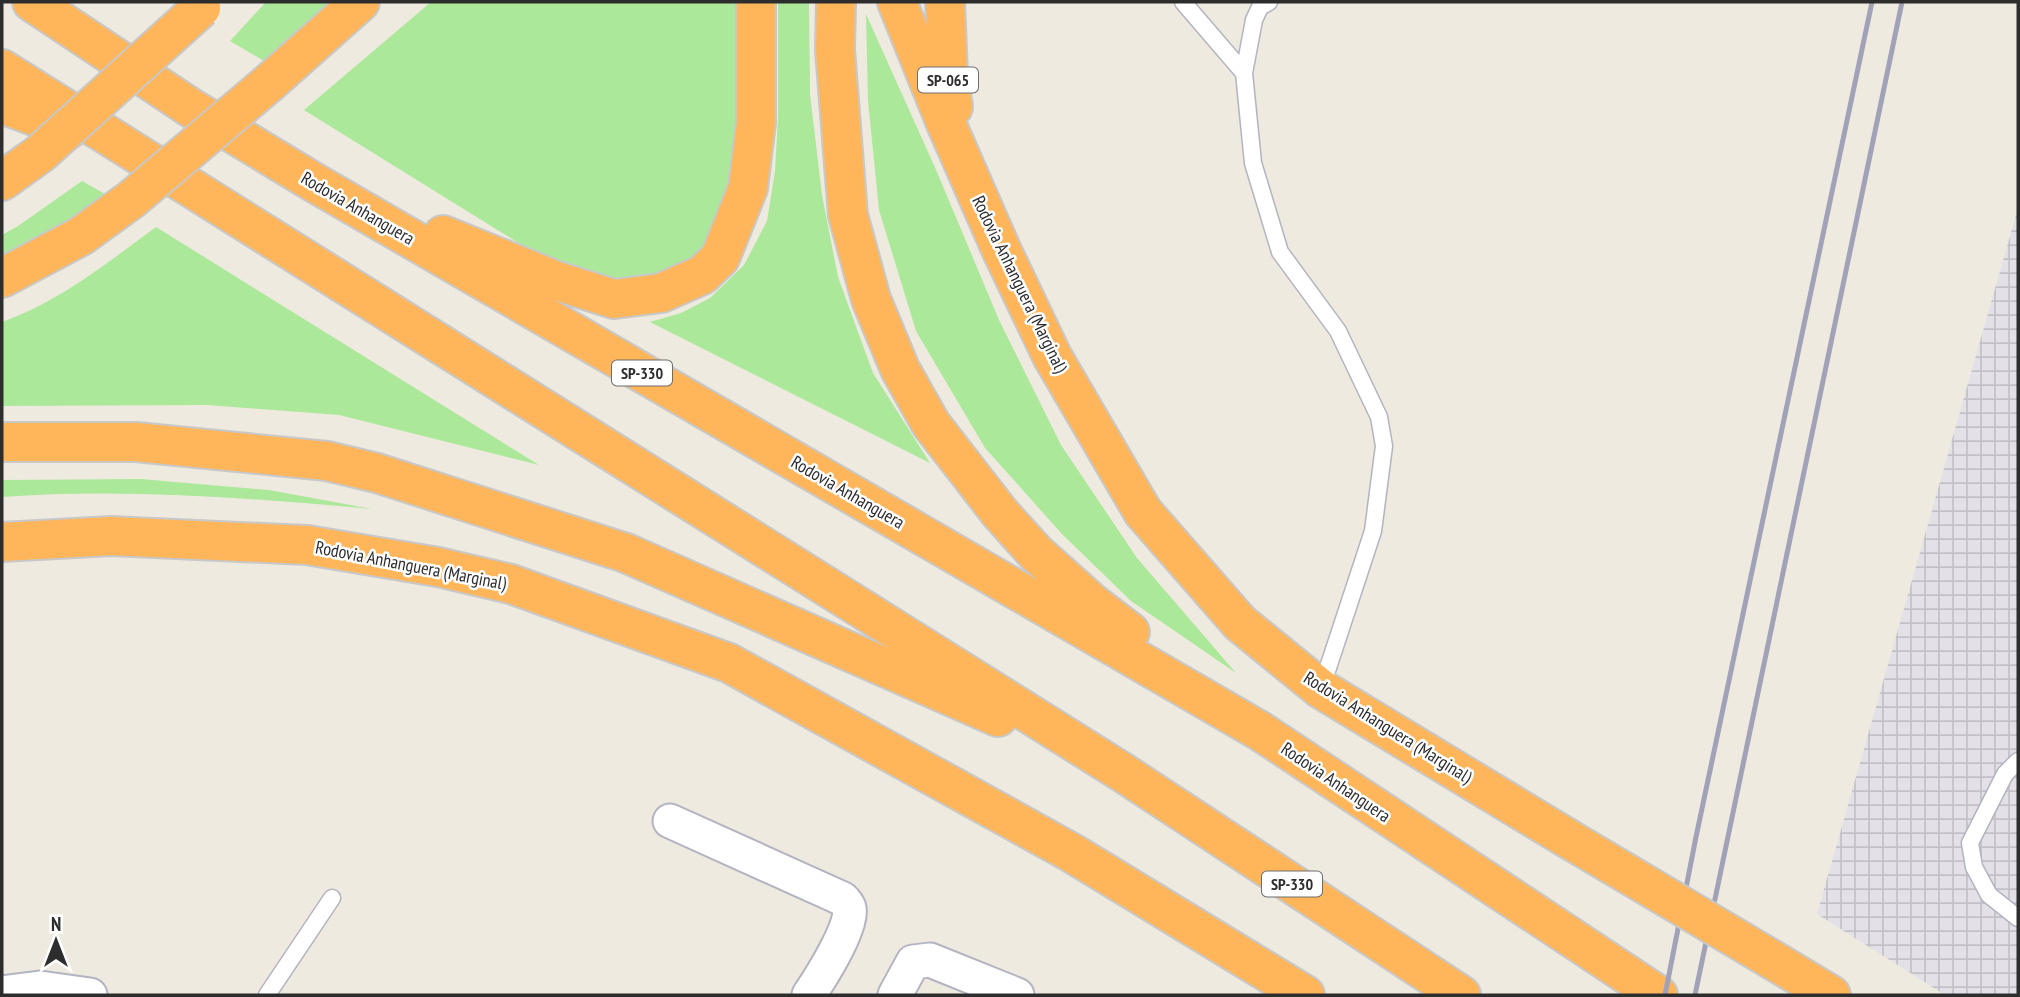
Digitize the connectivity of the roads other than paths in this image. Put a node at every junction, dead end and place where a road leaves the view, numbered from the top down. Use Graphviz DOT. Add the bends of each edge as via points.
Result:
graph roads {
  1 [pos="32,2"];
  2 [pos="360,2"];
  3 [pos="755,2"];
  4 [pos="836,2"];
  5 [pos="897,2"];
  6 [pos="945,2"];
  7 [pos="1183,2"];
  8 [pos="1269,2"];
  9 [pos="204,5"];
  10 [pos="2,69"];
  11 [pos="1244,73"];
  12 [pos="2,104"];
  13 [pos="132,151"];
  14 [pos="961,157"];
  15 [pos="2,181"];
  16 [pos="315,183"];
  17 [pos="2,278"];
  18 [pos="2,442"];
  19 [pos="2,542"];
  20 [pos="1321,689"];
  21 [pos="1260,731"];
  22 [pos="2018,761"];
  23 [pos="1122,772"];
  24 [pos="670,821"];
  25 [pos="332,898"];
  26 [pos="2018,918"];
  27 [pos="2,993"];
  28 [pos="90,995"];
  29 [pos="267,995"];
  30 [pos="809,995"];
  31 [pos="895,995"];
  32 [pos="1017,995"];
  33 [pos="1305,995"];
  34 [pos="1461,995"];
  35 [pos="1657,995"];
  36 [pos="1831,995"];
  1 -- 16 [label="highway, Rodovia Anhanguera / SP-330" via="191,108"];
  2 -- 17 [label="highway, bridge" via="132,199 81,236"];
  3 -- 16 [label="highway" via="756,123 748,188 720,258 702,275 661,293 614,299"];
  4 -- 21 [label="highway" via="835,50 848,215 871,299 900,369 931,424 1035,553 1092,603"];
  5 -- 14 [label="highway, Rodovia Anhanguera (Marginal)"];
  6 -- 14 [label="highway, SP-065" via="948,75"];
  7 -- 11 [label="lane"];
  8 -- 11 [label="lane" via="1260,7 1254,20"];
  9 -- 15 [label="highway, bridge" via="41,153"];
  10 -- 13 [label="highway, SP-330"];
  11 -- 20 [label="lane" via="1254,163 1280,252 1338,331 1379,417 1384,446 1373,531"];
  12 -- 13 [label="highway"];
  13 -- 23 [label="highway, SP-330"];
  14 -- 20 [label="highway, Rodovia Anhanguera (Marginal)" via="1052,356 1143,512 1240,623"];
  16 -- 21 [label="highway, Rodovia Anhanguera / SP-330"];
  18 -- 23 [label="highway" via="136,442 327,461 377,473 626,553"];
  19 -- 33 [label="highway, Rodovia Anhanguera (Marginal)" via="111,536 307,545 511,584 729,663 1072,853"];
  20 -- 36 [label="highway, Rodovia Anhanguera (Marginal), bridge"];
  21 -- 35 [label="highway, Rodovia Anhanguera / SP-330"];
  22 -- 26 [label="lane" via="2005,775 1970,843 1974,867 1989,895"];
  23 -- 34 [label="highway, SP-330"];
  24 -- 30 [label="street" via="843,899 850,917"];
  25 -- 29 [label="lane"];
  27 -- 28 [label="street" via="40,988"];
  31 -- 32 [label="street" via="913,962 930,960"];
}
